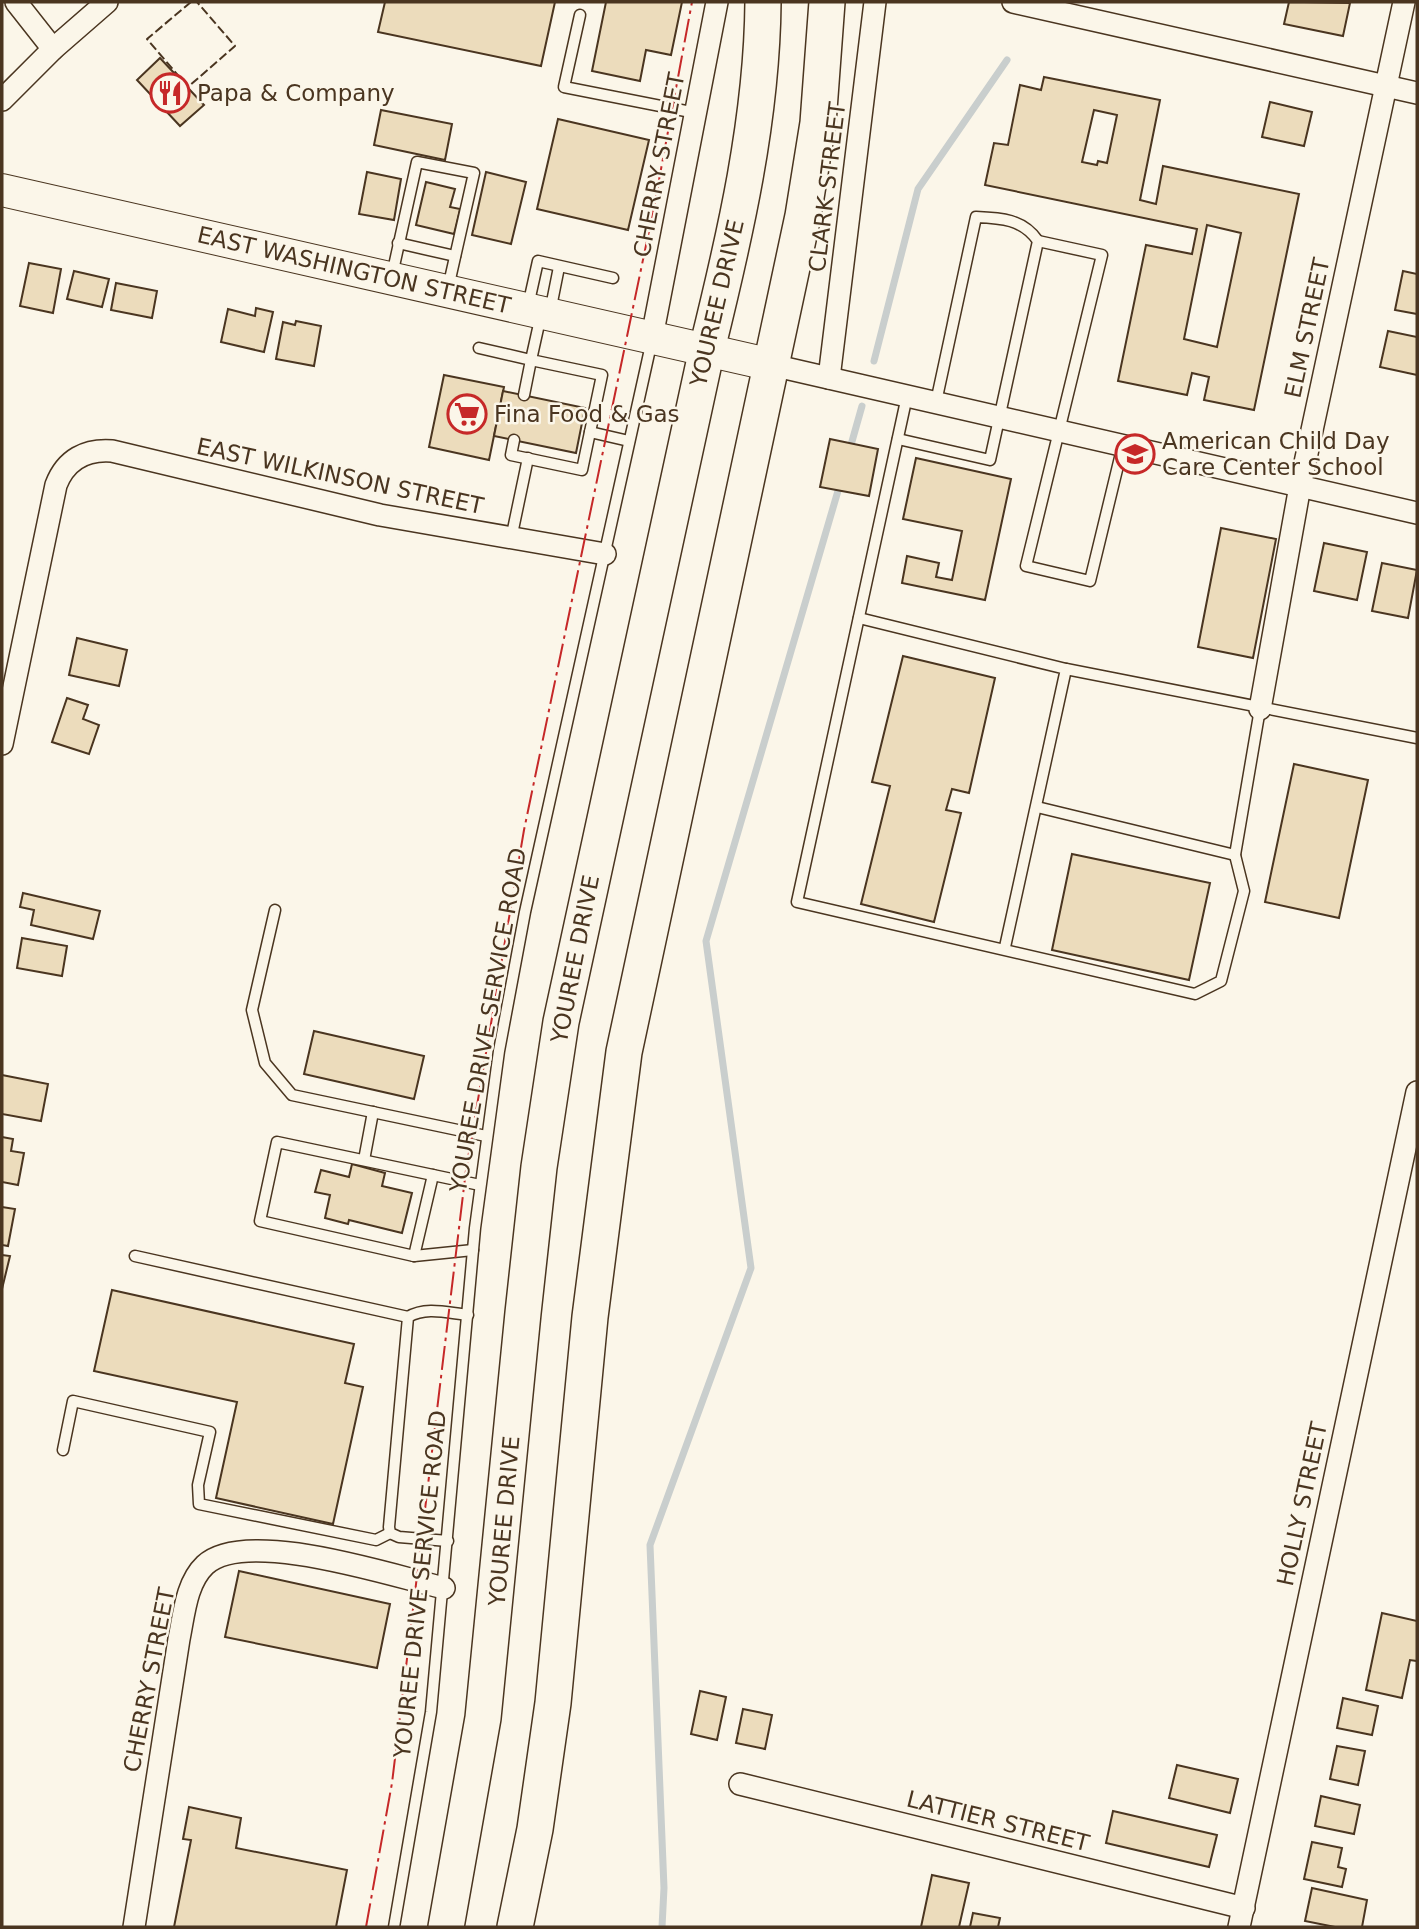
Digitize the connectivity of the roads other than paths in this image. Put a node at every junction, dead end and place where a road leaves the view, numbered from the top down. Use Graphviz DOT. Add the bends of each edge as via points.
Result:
graph roads {
  1 [pos="16,2"];
  2 [pos="107,2"];
  3 [pos="717,2"];
  4 [pos="763,2"];
  5 [pos="827,2"];
  6 [pos="876,2"];
  7 [pos="1013,2"];
  8 [pos="1405,2"];
  9 [pos="580,15"];
  10 [pos="53,49"];
  11 [pos="1386,86"];
  12 [pos="1417,93"];
  13 [pos="2,100"];
  14 [pos="695,113"];
  15 [pos="2,190"];
  16 [pos="1038,241"];
  17 [pos="398,243"];
  18 [pos="455,256"];
  19 [pos="559,267"];
  20 [pos="391,278"];
  21 [pos="613,278"];
  22 [pos="448,291"];
  23 [pos="539,312"];
  24 [pos="652,337"];
  25 [pos="479,348"];
  26 [pos="707,349"];
  27 [pos="531,360"];
  28 [pos="772,365"];
  29 [pos="829,378"];
  30 [pos="524,395"];
  31 [pos="907,396"];
  32 [pos="936,402"];
  33 [pos="1000,417"];
  34 [pos="1058,430"];
  35 [pos="590,432"];
  36 [pos="898,439"];
  37 [pos="514,440"];
  38 [pos="629,440"];
  39 [pos="1123,445"];
  40 [pos="528,458"];
  41 [pos="1300,486"];
  42 [pos="1417,513"];
  43 [pos="511,539"];
  44 [pos="605,554"];
  45 [pos="859,618"];
  46 [pos="1066,669"];
  47 [pos="1260,709"];
  48 [pos="1417,738"];
  49 [pos="2,744"];
  50 [pos="1037,807"];
  51 [pos="1235,855"];
  52 [pos="275,910"];
  53 [pos="1005,947"];
  54 [pos="1417,1092"];
  55 [pos="373,1112"];
  56 [pos="486,1136"];
  57 [pos="364,1160"];
  58 [pos="433,1175"];
  59 [pos="480,1185"];
  60 [pos="473,1250"];
  61 [pos="135,1256"];
  62 [pos="414,1256"];
  63 [pos="468,1315"];
  64 [pos="408,1317"];
  65 [pos="63,1450"];
  66 [pos="390,1533"];
  67 [pos="448,1541"];
  68 [pos="444,1588"];
  69 [pos="740,1784"];
  70 [pos="1241,1918"];
  71 [pos="134,1927"];
  72 [pos="394,1927"];
  73 [pos="446,1927"];
  74 [pos="515,1927"];
  1 -- 10 [label="street"];
  2 -- 10 [label="street"];
  3 -- 14 [label="street, CHERRY STREET"];
  4 -- 26 [label="main road, YOUREE DRIVE" via="758,97 729,262"];
  5 -- 28 [label="main road" via="818,123"];
  6 -- 29 [label="street, CLARK STREET"];
  7 -- 11 [label="street"];
  8 -- 11 [label="street, ELM STREET"];
  9 -- 14 [label="lane" via="564,86"];
  10 -- 13 [label="street"];
  11 -- 12 [label="street"];
  11 -- 41 [label="street, ELM STREET"];
  14 -- 24 [label="street, CHERRY STREET"];
  15 -- 20 [label="street, EAST WASHINGTON STREET"];
  16 -- 32 [label="lane" via="1029,228 1002,218 976,217"];
  16 -- 33 [label="lane"];
  16 -- 34 [label="lane" via="1102,255"];
  17 -- 18 [label="lane"];
  17 -- 18 [label="lane" via="417,162 474,173"];
  17 -- 20 [label="lane"];
  18 -- 22 [label="lane"];
  19 -- 21 [label="lane"];
  19 -- 23 [label="lane"];
  19 -- 23 [label="lane" via="538,261"];
  20 -- 22 [label="street, EAST WASHINGTON STREET"];
  22 -- 23 [label="street, EAST WASHINGTON STREET"];
  23 -- 24 [label="street, EAST WASHINGTON STREET"];
  23 -- 27 [label="lane"];
  24 -- 26 [label="street, EAST WASHINGTON STREET"];
  24 -- 38 [label="lane, YOUREE DRIVE SERVICE ROAD"];
  25 -- 27 [label="lane"];
  26 -- 28 [label="street, EAST WASHINGTON STREET"];
  26 -- 73 [label="main road, YOUREE DRIVE" via="561,1023 524,1300 483,1718"];
  27 -- 30 [label="lane"];
  27 -- 35 [label="lane" via="602,375"];
  28 -- 29 [label="street"];
  28 -- 74 [label="main road" via="624,1052 591,1304 553,1703"];
  29 -- 31 [label="street"];
  31 -- 32 [label="street"];
  31 -- 36 [label="lane"];
  32 -- 33 [label="street"];
  33 -- 34 [label="street"];
  33 -- 36 [label="lane" via="990,460"];
  34 -- 39 [label="street"];
  34 -- 39 [label="lane" via="1026,566 1090,581"];
  35 -- 38 [label="lane"];
  35 -- 40 [label="lane" via="582,470"];
  36 -- 45 [label="lane"];
  37 -- 40 [label="lane" via="511,455"];
  38 -- 44 [label="lane, YOUREE DRIVE SERVICE ROAD"];
  39 -- 41 [label="street"];
  40 -- 43 [label="lane"];
  41 -- 42 [label="street"];
  41 -- 47 [label="street, ELM STREET"];
  43 -- 44 [label="street, EAST WILKINSON STREET"];
  43 -- 49 [label="street, EAST WILKINSON STREET" via="380,515 92,450 69,463 56,485"];
  44 -- 56 [label="lane, YOUREE DRIVE SERVICE ROAD" via="525,912"];
  45 -- 46 [label="lane"];
  45 -- 53 [label="lane" via="797,902"];
  46 -- 47 [label="lane"];
  46 -- 50 [label="lane"];
  47 -- 48 [label="lane"];
  47 -- 51 [label="lane"];
  50 -- 51 [label="lane"];
  50 -- 53 [label="lane"];
  51 -- 53 [label="lane" via="1244,891 1221,981 1195,993"];
  52 -- 55 [label="lane" via="252,1010 265,1063 292,1095"];
  54 -- 70 [label="street, HOLLY STREET"];
  55 -- 56 [label="lane"];
  55 -- 57 [label="lane"];
  56 -- 59 [label="lane, YOUREE DRIVE SERVICE ROAD"];
  57 -- 58 [label="lane"];
  57 -- 62 [label="lane" via="277,1142 260,1221"];
  58 -- 59 [label="lane"];
  58 -- 62 [label="lane"];
  59 -- 60 [label="lane, YOUREE DRIVE SERVICE ROAD"];
  60 -- 62 [label="lane"];
  60 -- 63 [label="lane, YOUREE DRIVE SERVICE ROAD"];
  61 -- 64 [label="lane"];
  63 -- 64 [label="lane" via="431,1311"];
  63 -- 67 [label="lane, YOUREE DRIVE SERVICE ROAD"];
  64 -- 66 [label="lane"];
  65 -- 66 [label="lane" via="73,1401 209,1432 200,1504 376,1540"];
  66 -- 67 [label="lane"];
  67 -- 68 [label="lane, YOUREE DRIVE SERVICE ROAD"];
  68 -- 71 [label="street, CHERRY STREET" via="273,1550 238,1550 218,1556 197,1574 179,1639"];
  68 -- 72 [label="lane, YOUREE DRIVE SERVICE ROAD" via="431,1712"];
  69 -- 70 [label="street, LATTIER STREET"];
}
